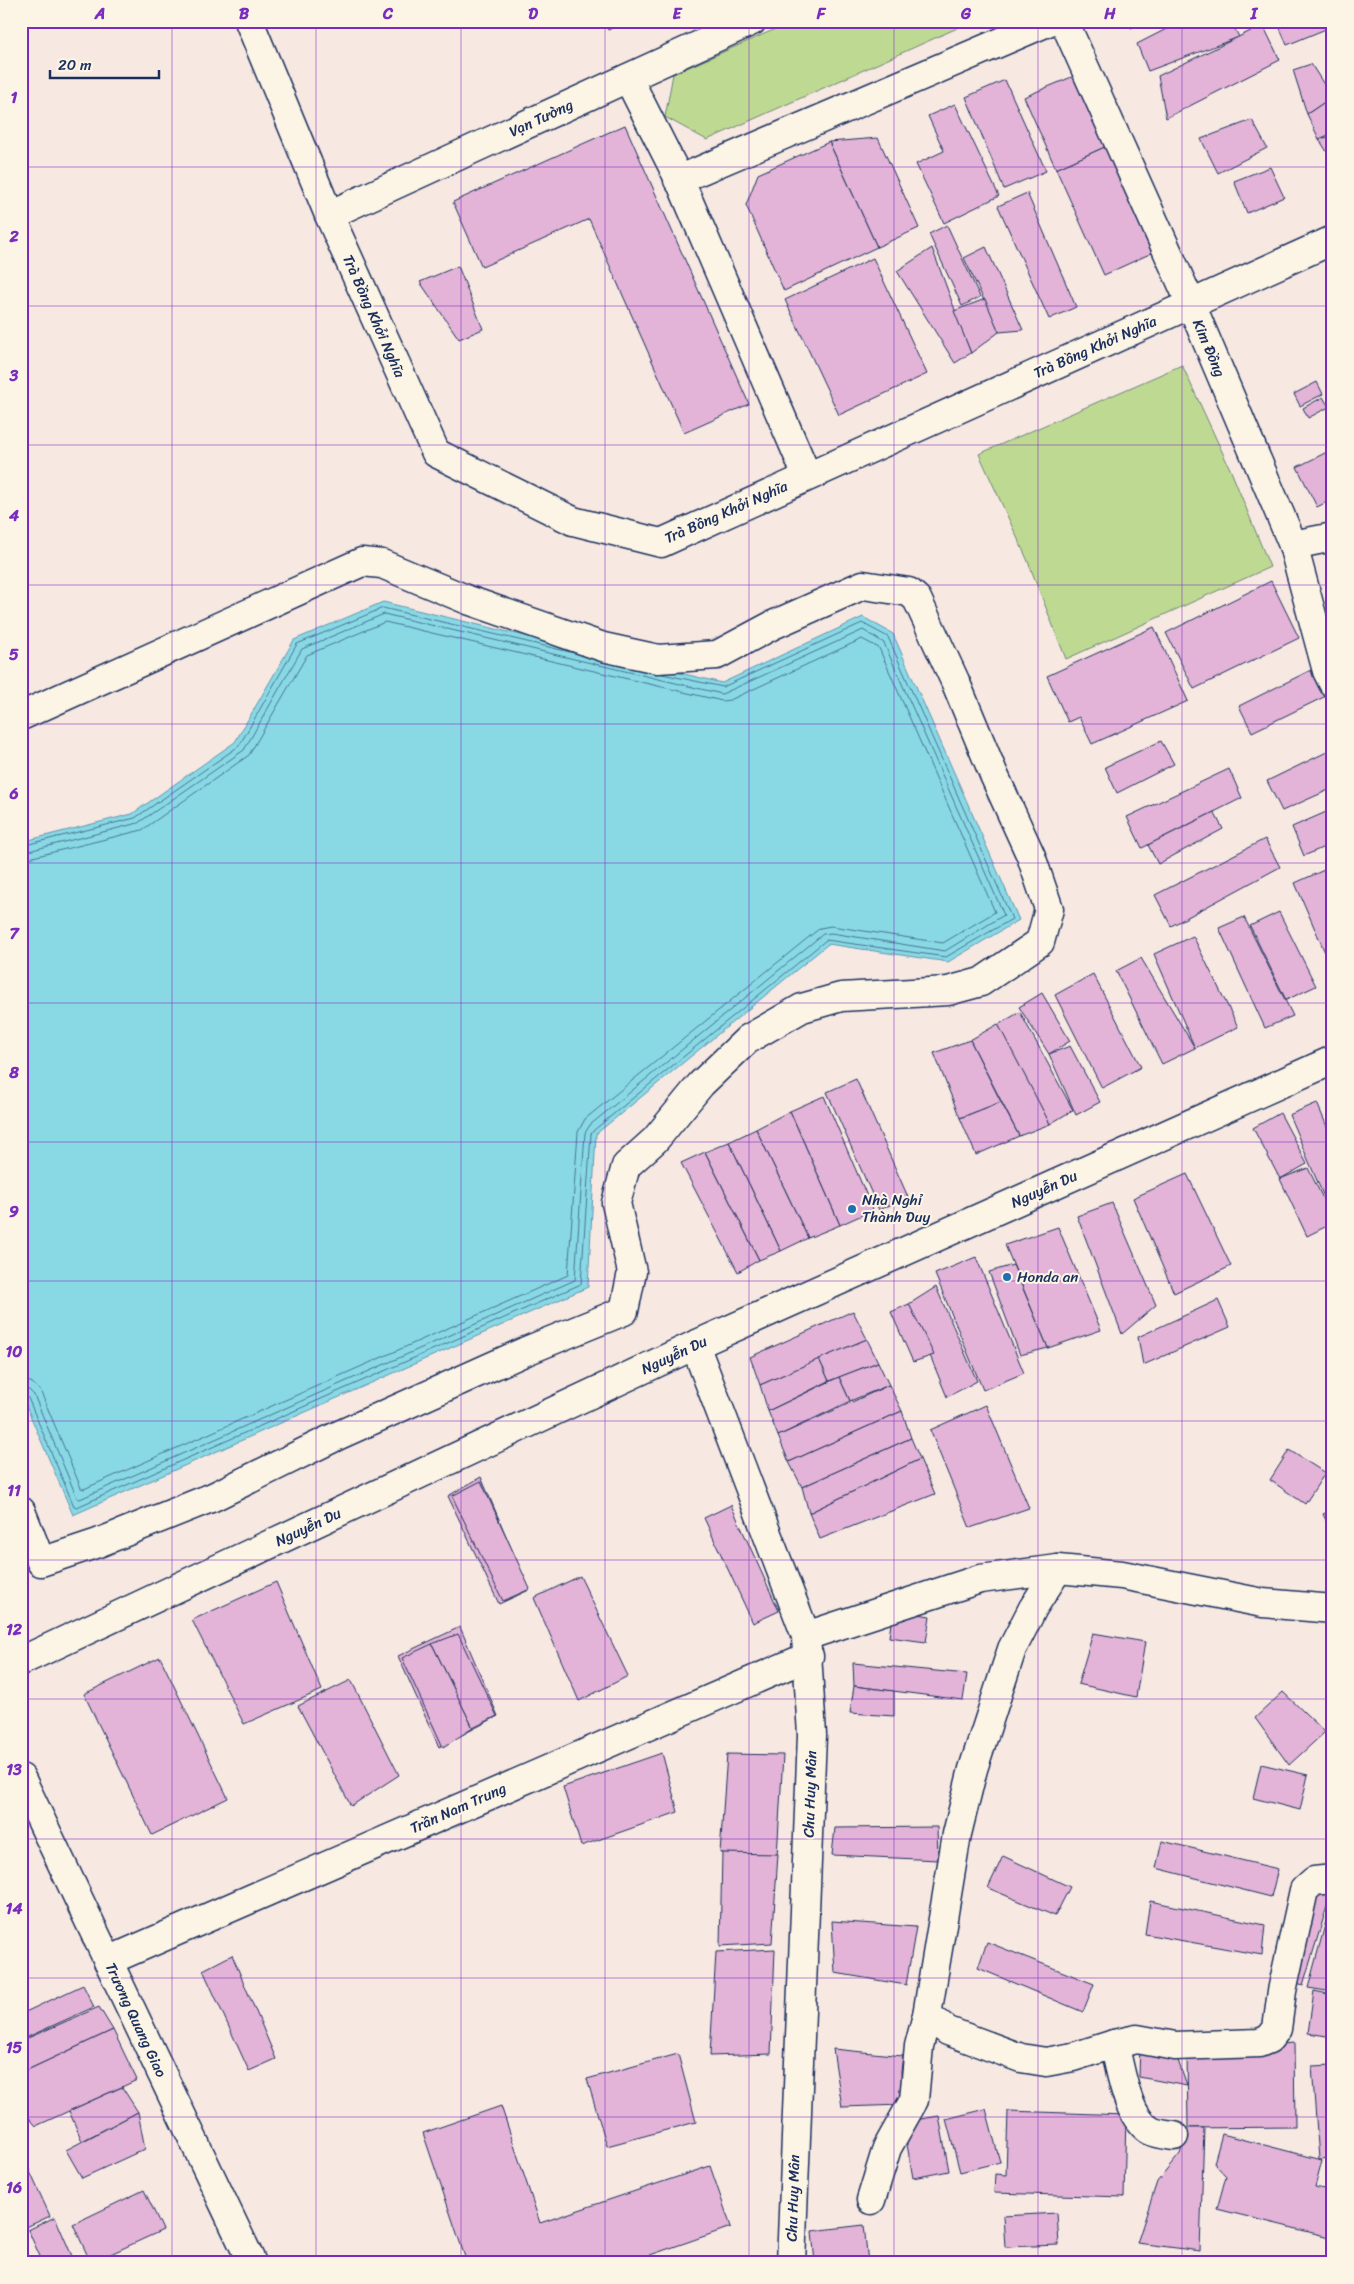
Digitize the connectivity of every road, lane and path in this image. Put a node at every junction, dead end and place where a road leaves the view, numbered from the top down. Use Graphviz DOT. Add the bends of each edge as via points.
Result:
graph roads {
  1 [pos="249,21"];
  2 [pos="752,21"];
  3 [pos="1050,21"];
  4 [pos="1064,21"];
  5 [pos="628,78"];
  6 [pos="678,180"];
  7 [pos="329,215"];
  8 [pos="1333,240"];
  9 [pos="1191,304"];
  10 [pos="807,476"];
  11 [pos="1333,537"];
  12 [pos="1293,545"];
  13 [pos="1333,684"];
  14 [pos="21,716"];
  15 [pos="1333,1060"];
  16 [pos="695,1345"];
  17 [pos="21,1511"];
  18 [pos="1058,1569"];
  19 [pos="1333,1610"];
  20 [pos="807,1646"];
  21 [pos="21,1661"];
  22 [pos="21,1778"];
  23 [pos="1333,1879"];
  24 [pos="108,1960"];
  25 [pos="927,2015"];
  26 [pos="1114,2044"];
  27 [pos="1174,2136"];
  28 [pos="871,2200"];
  29 [pos="248,2262"];
  30 [pos="790,2263"];
  1 -- 7 [label="street, Trà Bồng Khởi Nghĩa"];
  2 -- 5 [label="street, Vạn Tường"];
  3 -- 6 [label="street"];
  4 -- 9 [label="street, Kim Đồng"];
  5 -- 6 [label="street"];
  5 -- 7 [label="street, Vạn Tường"];
  6 -- 10 [label="street"];
  7 -- 10 [label="street, Trà Bồng Khởi Nghĩa" via="436,453 573,521 661,543"];
  8 -- 9 [label="street, Trà Bồng Khởi Nghĩa"];
  9 -- 10 [label="street, Trà Bồng Khởi Nghĩa"];
  9 -- 12 [label="street, Kim Đồng"];
  11 -- 12 [label="street"];
  12 -- 13 [label="street, Kim Đồng"];
  14 -- 17 [label="street" via="362,562 382,564 468,600 603,648 658,659 717,654 863,585 909,592 917,599 955,681 1031,856 1049,909 1040,942 981,982 948,991 841,997 802,1008 748,1039 701,1084 655,1140 626,1166 616,1202 632,1272 624,1311 339,1435 213,1497 42,1562"];
  15 -- 16 [label="street, Nguyễn Du"];
  16 -- 20 [label="street, Chu Huy Mân"];
  16 -- 21 [label="street, Nguyễn Du"];
  18 -- 19 [label="street, Trần Nam Trung" via="1122,1575 1264,1603"];
  18 -- 20 [label="street, Trần Nam Trung" via="980,1579"];
  18 -- 25 [label="street" via="1012,1649 973,1769 956,1834"];
  20 -- 24 [label="street, Trần Nam Trung"];
  20 -- 30 [label="street, Chu Huy Mân" via="812,1735"];
  22 -- 24 [label="street, Trương Quang Giao"];
  23 -- 26 [label="street" via="1314,1881 1304,1890 1277,2029 1269,2039 1259,2043 1175,2046 1137,2040"];
  24 -- 29 [label="street, Trương Quang Giao"];
  25 -- 26 [label="street" via="948,2030 1021,2058 1046,2062"];
  25 -- 28 [label="street" via="919,2046 914,2100 887,2148"];
  26 -- 27 [label="street" via="1129,2104 1151,2131"];
}
